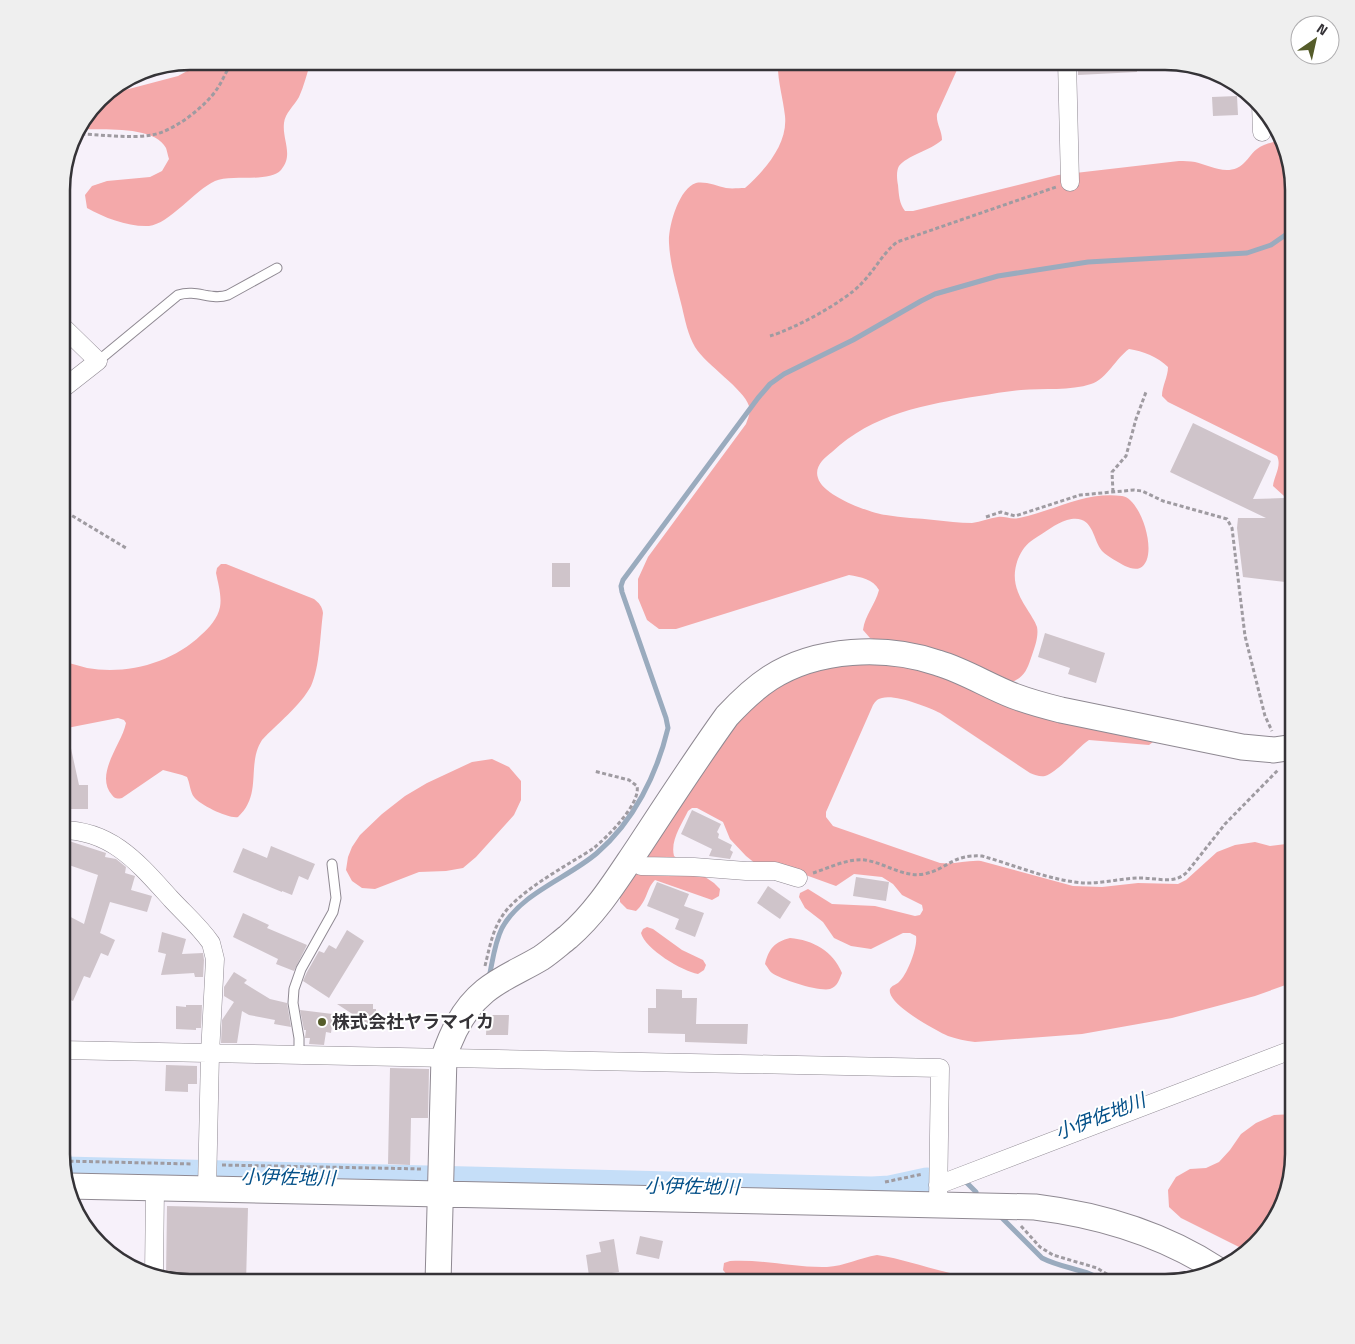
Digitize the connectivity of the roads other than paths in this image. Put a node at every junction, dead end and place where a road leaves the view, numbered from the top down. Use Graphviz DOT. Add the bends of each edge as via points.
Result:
graph roads {
  1 [pos="1067,70"];
  2 [pos="1262,119"];
  3 [pos="1262,132"];
  4 [pos="1070,182"];
  5 [pos="277,268"];
  6 [pos="70,334"];
  7 [pos="98,361"];
  8 [pos="70,384"];
  9 [pos="1285,748"];
  10 [pos="70,831"];
  11 [pos="631,859"];
  12 [pos="332,864"];
  13 [pos="798,878"];
  14 [pos="70,1050"];
  15 [pos="1285,1052"];
  16 [pos="210,1054"];
  17 [pos="299,1055"];
  18 [pos="444,1057"];
  19 [pos="207,1176"];
  20 [pos="436,1180"];
  21 [pos="74,1186"];
  22 [pos="938,1186"];
  23 [pos="155,1188"];
  24 [pos="1210,1265"];
  25 [pos="154,1269"];
  26 [pos="438,1274"];
  1 -- 4 [label="street"];
  2 -- 3 [label="street"];
  5 -- 7 [label="lane" via="220,298 193,292 178,295"];
  6 -- 7 [label="street"];
  7 -- 8 [label="street"];
  9 -- 11 [label="street" via="1242,747 1037,704 963,672 908,656 870,652 822,657 795,665 770,678 727,716"];
  10 -- 16 [label="street" via="100,837 127,853 211,943 215,959"];
  11 -- 13 [label="street" via="641,866 775,872"];
  11 -- 18 [label="street" via="596,908 570,935 541,958 502,979 471,1004 450,1038"];
  12 -- 17 [label="lane" via="336,898 333,912 301,969 294,989"];
  14 -- 16 [label="street"];
  15 -- 22 [label="street"];
  16 -- 17 [label="street"];
  16 -- 19 [label="street"];
  17 -- 18 [label="street"];
  18 -- 20 [label="street"];
  18 -- 22 [label="street" via="940,1068"];
  19 -- 20 [label="street"];
  19 -- 23 [label="street"];
  20 -- 22 [label="street"];
  20 -- 26 [label="street"];
  21 -- 23 [label="street"];
  22 -- 24 [label="street" via="1013,1206 1061,1210 1114,1222 1164,1241"];
  23 -- 25 [label="street"];
}
